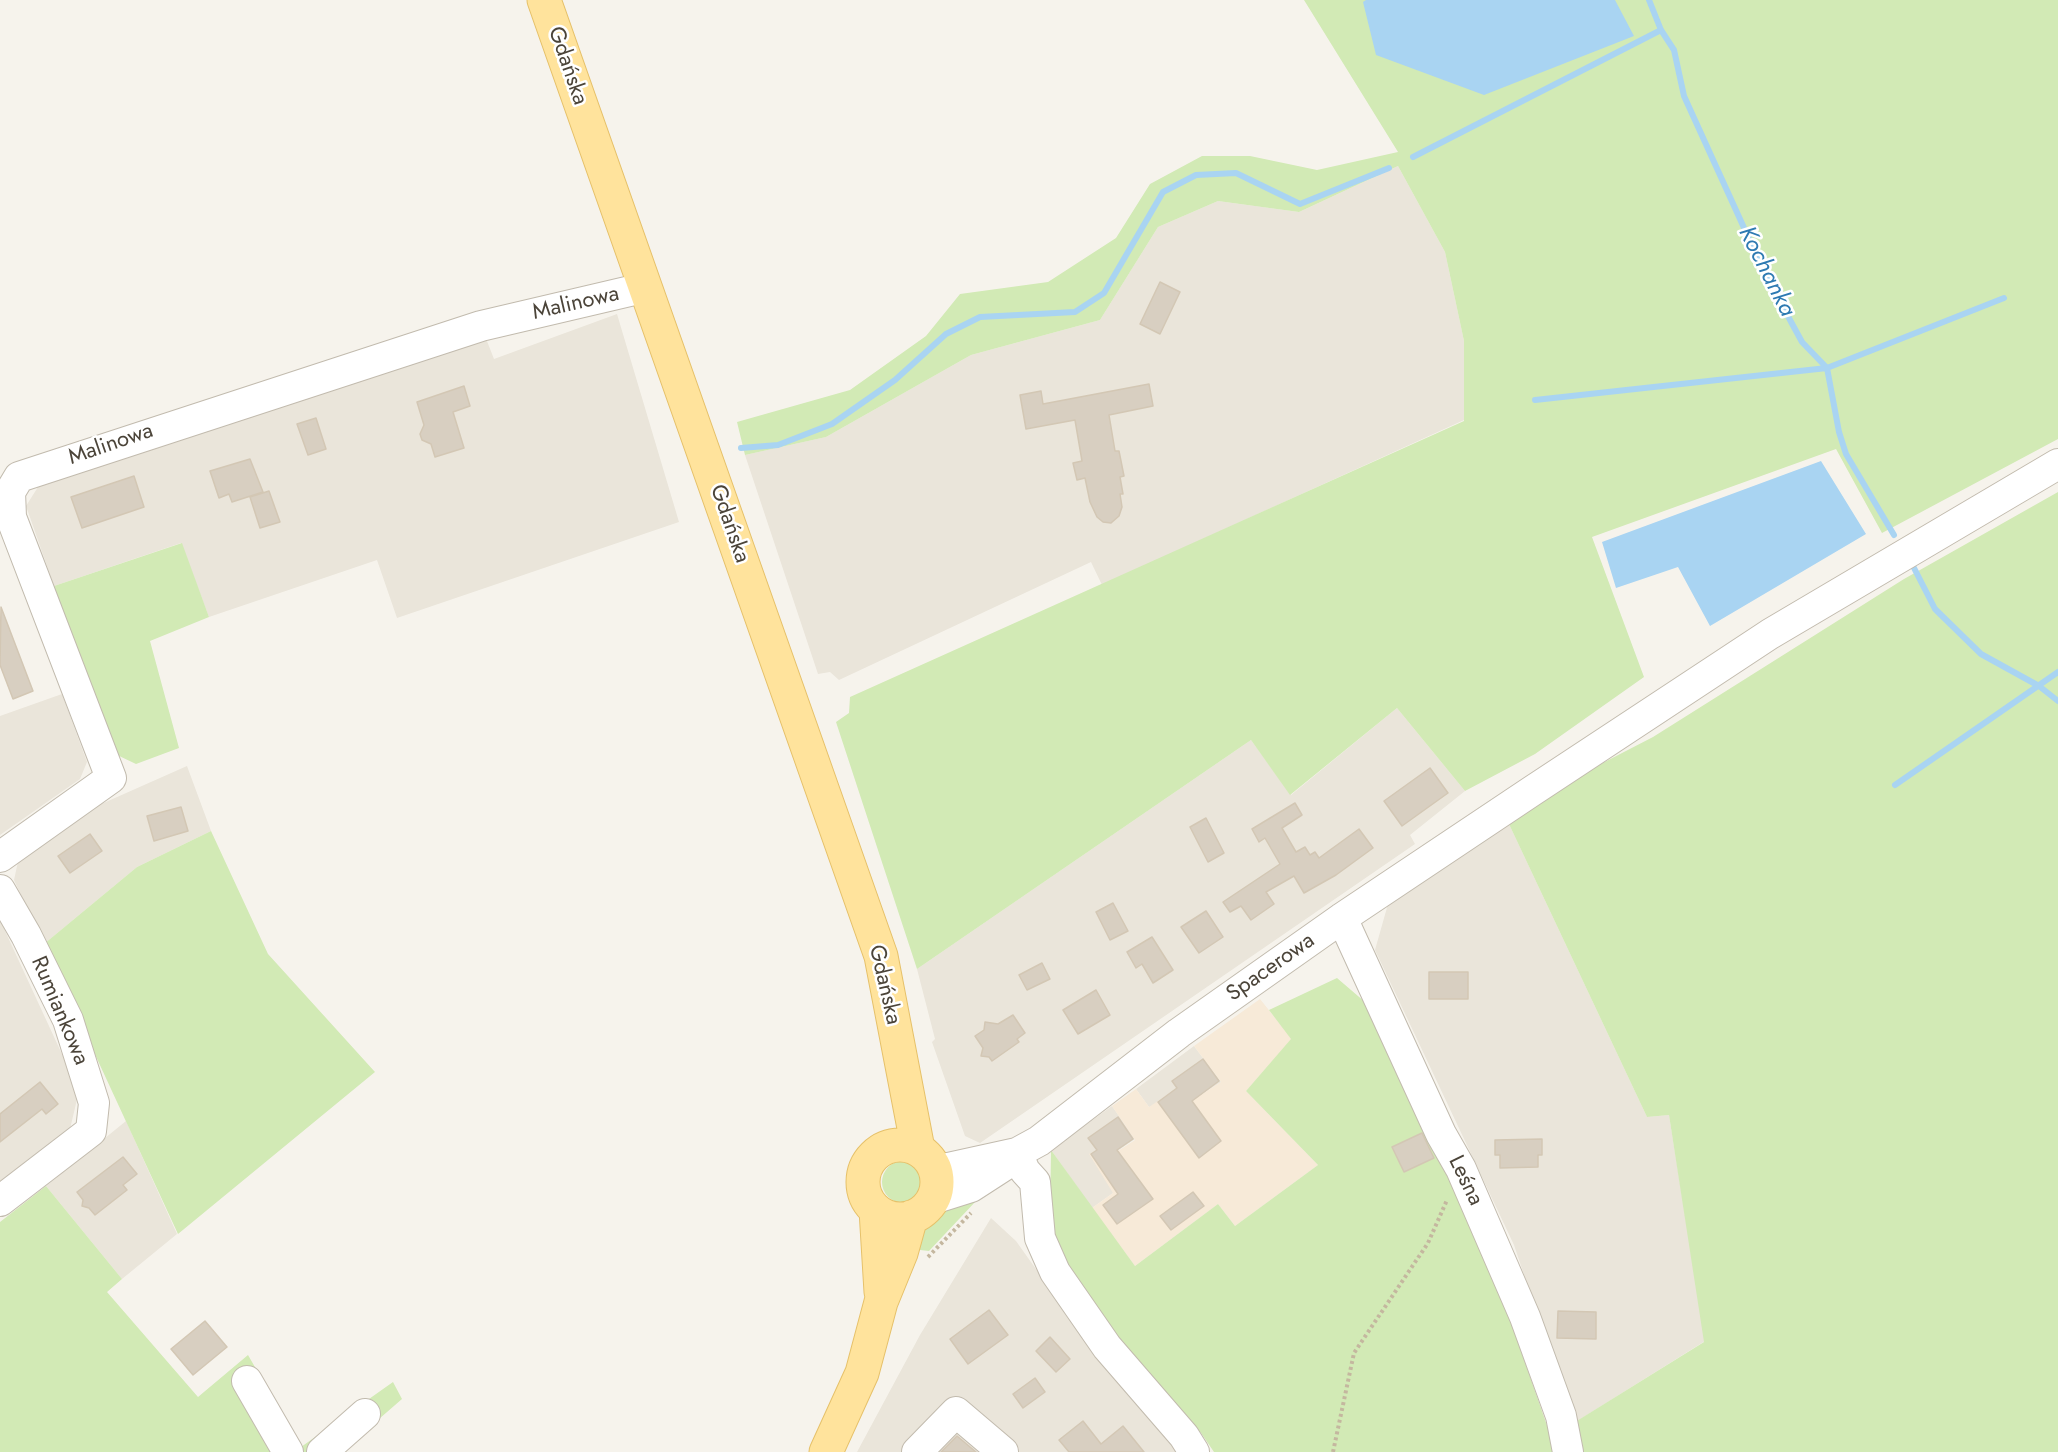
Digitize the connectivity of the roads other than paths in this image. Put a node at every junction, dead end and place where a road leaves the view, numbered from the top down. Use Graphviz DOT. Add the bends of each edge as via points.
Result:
graph roads {
  1 [pos="544,0"];
  2 [pos="643,288"];
  3 [pos="2058,464"];
  4 [pos="0,857"];
  5 [pos="0,891"];
  6 [pos="1342,918"];
  7 [pos="1017,1153"];
  8 [pos="917,1176"];
  9 [pos="0,1201"];
  10 [pos="876,1210"];
  11 [pos="881,1302"];
  12 [pos="247,1381"];
  13 [pos="365,1414"];
  14 [pos="288,1452"];
  15 [pos="322,1452"];
  16 [pos="827,1452"];
  17 [pos="917,1452"];
  18 [pos="1003,1452"];
  19 [pos="1194,1452"];
  20 [pos="1568,1452"];
  1 -- 2 [label="main road, Gdańska"];
  2 -- 4 [label="street, Malinowa" via="481,326 19,477 10,492 11,517 111,778"];
  2 -- 8 [label="main road, Gdańska" via="881,956"];
  3 -- 6 [label="street, Spacerowa" via="1770,634"];
  5 -- 9 [label="street, Rumiankowa" via="69,1020 94,1103 92,1131"];
  6 -- 7 [label="street, Spacerowa" via="1179,1033 1039,1141"];
  6 -- 20 [label="street, Leśna" via="1436,1124 1461,1169 1525,1317 1561,1416"];
  7 -- 8 [label="street, Spacerowa" via="1001,1171 979,1183"];
  7 -- 19 [label="street" via="1035,1182 1040,1238 1055,1272 1107,1347"];
  8 -- 10 [label="main road" via="892,1218"];
  8 -- 10 [label="main road" via="873,1155 864,1176 866,1198"];
  8 -- 11 [label="main road, Gdańska" via="901,1253"];
  10 -- 11 [label="main road, Gdańska"];
  11 -- 16 [label="main road, Gdańska" via="862,1373"];
  12 -- 14 [label="street"];
  13 -- 15 [label="street"];
  17 -- 18 [label="street" via="956,1412"];
}
